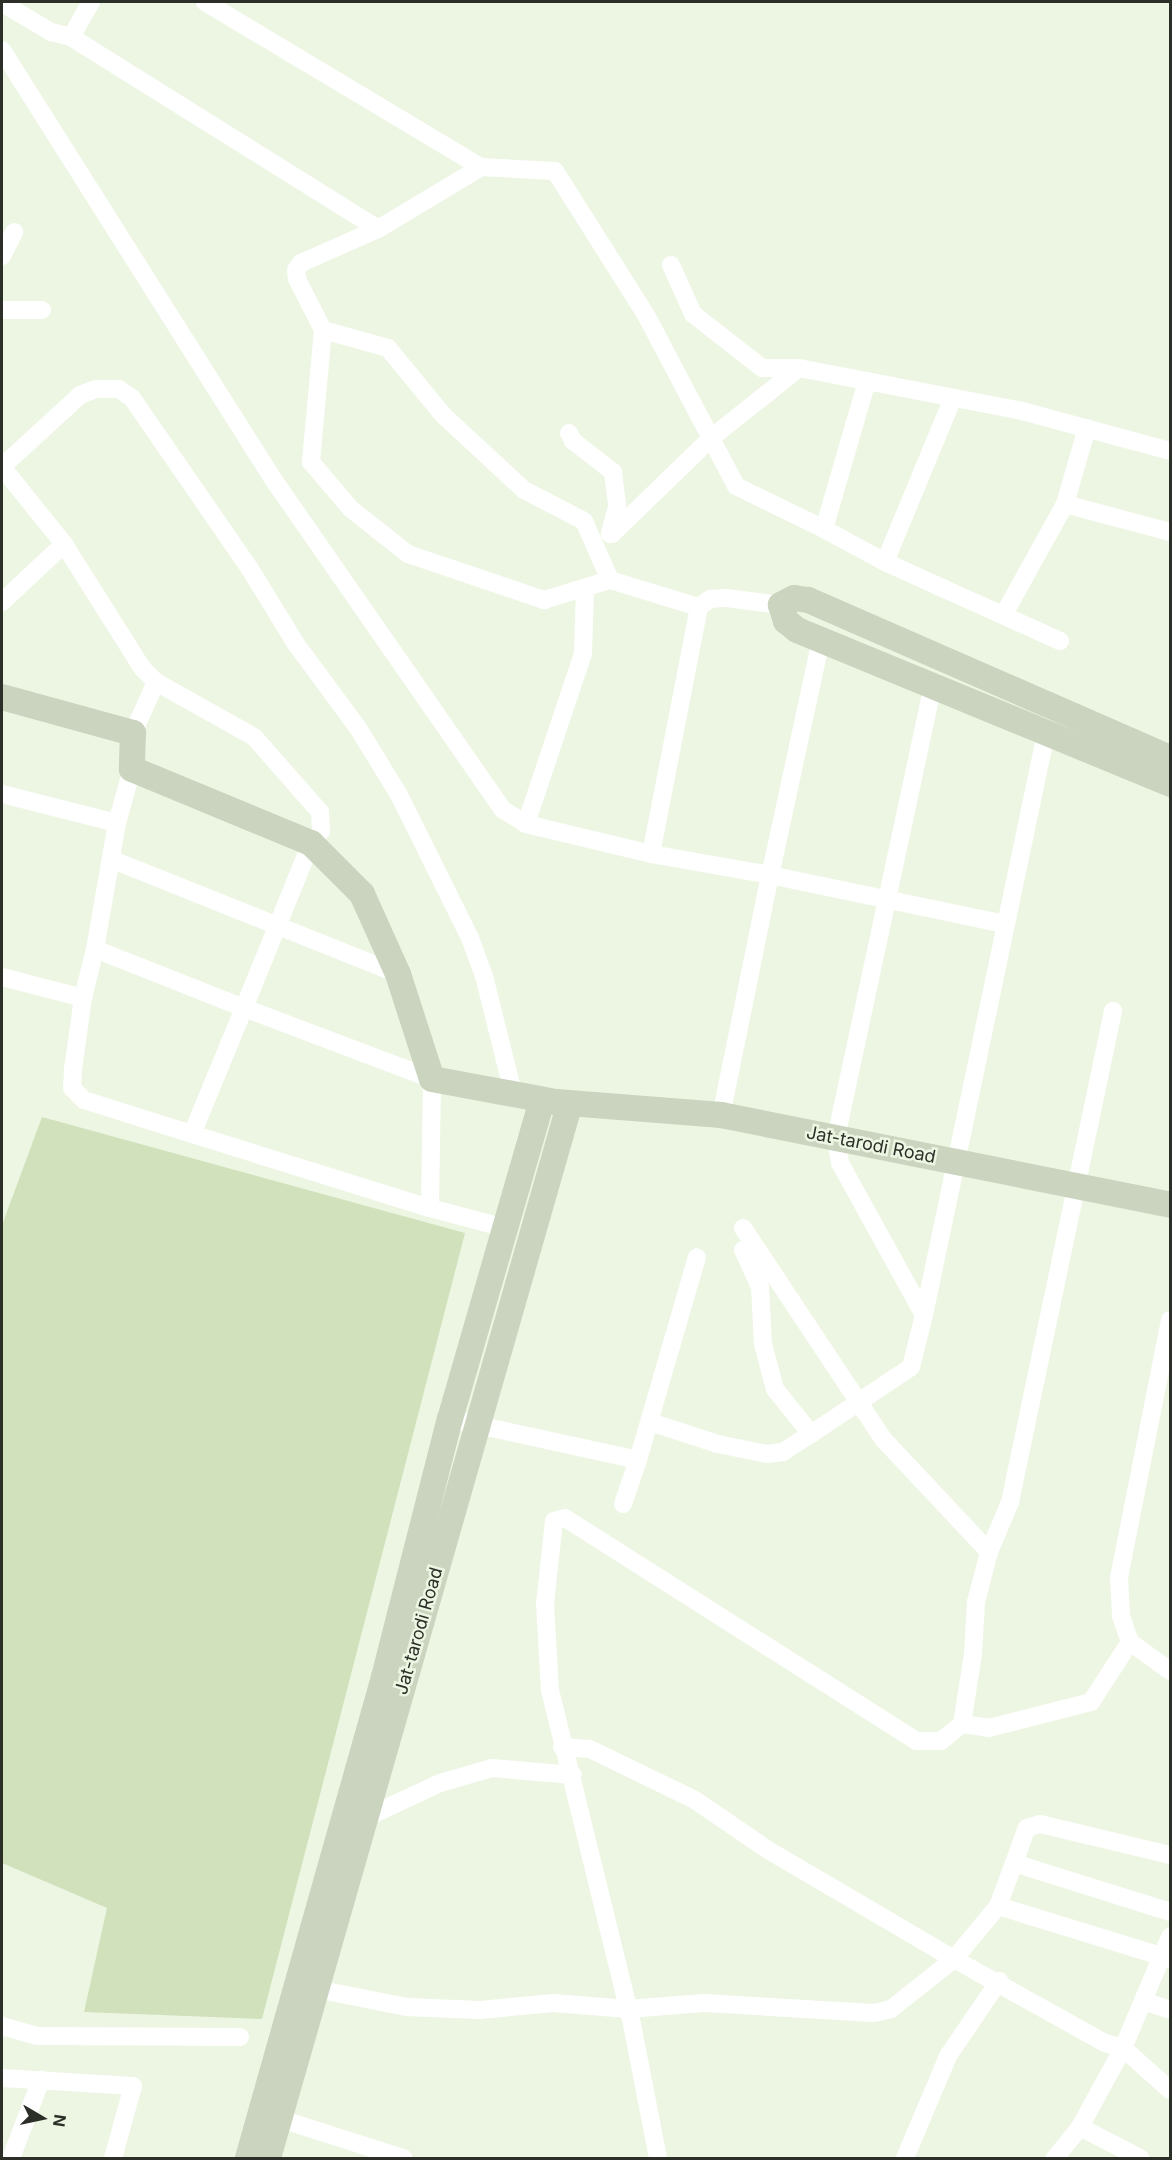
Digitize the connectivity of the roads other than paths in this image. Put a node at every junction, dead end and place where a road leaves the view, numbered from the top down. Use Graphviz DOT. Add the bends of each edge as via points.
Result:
graph roads {
  1 [pos="91,2"];
  2 [pos="205,2"];
  3 [pos="2,3"];
  4 [pos="71,37"];
  5 [pos="2,50"];
  6 [pos="481,167"];
  7 [pos="378,230"];
  8 [pos="14,232"];
  9 [pos="2,256"];
  10 [pos="671,265"];
  11 [pos="2,310"];
  12 [pos="42,310"];
  13 [pos="323,330"];
  14 [pos="800,368"];
  15 [pos="867,381"];
  16 [pos="953,398"];
  17 [pos="1087,428"];
  18 [pos="569,433"];
  19 [pos="711,438"];
  20 [pos="1170,451"];
  21 [pos="3,466"];
  22 [pos="1065,504"];
  23 [pos="824,530"];
  24 [pos="1170,532"];
  25 [pos="612,534"];
  26 [pos="590,536"];
  27 [pos="64,544"];
  28 [pos="885,562"];
  29 [pos="610,580"];
  30 [pos="585,589"];
  31 [pos="2,602"];
  32 [pos="781,605"];
  33 [pos="699,607"];
  34 [pos="1004,614"];
  35 [pos="821,640"];
  36 [pos="1060,641"];
  37 [pos="156,682"];
  38 [pos="933,685"];
  39 [pos="2,697"];
  40 [pos="1051,707"];
  41 [pos="1046,732"];
  42 [pos="133,733"];
  43 [pos="1170,758"];
  44 [pos="132,769"];
  45 [pos="1170,783"];
  46 [pos="2,794"];
  47 [pos="117,824"];
  48 [pos="526,824"];
  49 [pos="311,843"];
  50 [pos="651,854"];
  51 [pos="113,860"];
  52 [pos="770,875"];
  53 [pos="886,901"];
  54 [pos="277,924"];
  55 [pos="1005,924"];
  56 [pos="95,949"];
  57 [pos="398,974"];
  58 [pos="2,977"];
  59 [pos="83,999"];
  60 [pos="244,1008"];
  61 [pos="1113,1011"];
  62 [pos="432,1079"];
  63 [pos="514,1096"];
  64 [pos="556,1102"];
  65 [pos="721,1115"];
  66 [pos="192,1134"];
  67 [pos="836,1138"];
  68 [pos="957,1163"];
  69 [pos="1076,1186"];
  70 [pos="1170,1204"];
  71 [pos="430,1208"];
  72 [pos="505,1228"];
  73 [pos="743,1228"];
  74 [pos="743,1250"];
  75 [pos="697,1257"];
  76 [pos="924,1315"];
  77 [pos="1170,1320"];
  78 [pos="859,1404"];
  79 [pos="450,1419"];
  80 [pos="650,1422"];
  81 [pos="477,1425"];
  82 [pos="811,1434"];
  83 [pos="638,1461"];
  84 [pos="623,1504"];
  85 [pos="989,1552"];
  86 [pos="1130,1642"];
  87 [pos="1170,1671"];
  88 [pos="962,1725"];
  89 [pos="562,1747"];
  90 [pos="573,1775"];
  91 [pos="365,1818"];
  92 [pos="1170,1855"];
  93 [pos="1014,1863"];
  94 [pos="998,1906"];
  95 [pos="1170,1912"];
  96 [pos="1170,1937"];
  97 [pos="1166,1958"];
  98 [pos="954,1959"];
  99 [pos="999,1981"];
  100 [pos="316,1989"];
  101 [pos="1143,2001"];
  102 [pos="627,2009"];
  103 [pos="1170,2010"];
  104 [pos="2,2026"];
  105 [pos="240,2037"];
  106 [pos="1123,2048"];
  107 [pos="2,2078"];
  108 [pos="40,2080"];
  109 [pos="1170,2090"];
  110 [pos="271,2116"];
  111 [pos="1080,2127"];
  112 [pos="11,2158"];
  113 [pos="112,2158"];
  114 [pos="248,2158"];
  115 [pos="268,2158"];
  116 [pos="403,2158"];
  117 [pos="657,2158"];
  118 [pos="906,2158"];
  119 [pos="1055,2158"];
  120 [pos="1140,2158"];
  1 -- 4 [label="street"];
  2 -- 6 [label="street"];
  3 -- 4 [label="street" via="51,32"];
  4 -- 7 [label="street"];
  5 -- 48 [label="street" via="273,479 502,809"];
  6 -- 7 [label="street"];
  6 -- 19 [label="street" via="555,171 646,315"];
  7 -- 13 [label="street" via="302,263 296,270"];
  8 -- 9 [label="street"];
  10 -- 14 [label="street" via="693,314 762,368"];
  11 -- 12 [label="street"];
  13 -- 26 [label="street" via="388,348 443,415 524,489 584,521"];
  13 -- 30 [label="street" via="311,462 351,509 408,554 544,600"];
  14 -- 15 [label="street"];
  14 -- 19 [label="street"];
  15 -- 16 [label="street"];
  15 -- 23 [label="street"];
  16 -- 17 [label="street"];
  16 -- 28 [label="street"];
  17 -- 20 [label="street"];
  17 -- 22 [label="street"];
  18 -- 25 [label="street" via="573,441 613,472 617,507"];
  19 -- 23 [label="street" via="736,486"];
  19 -- 25 [label="street"];
  21 -- 27 [label="street"];
  21 -- 63 [label="street" via="80,395 96,389 119,388 132,398 250,569 296,644 358,728 399,795 470,938 484,976"];
  22 -- 24 [label="street"];
  22 -- 34 [label="street"];
  23 -- 28 [label="street"];
  25 -- 26 [label="street"];
  26 -- 29 [label="street"];
  27 -- 31 [label="street"];
  27 -- 37 [label="street" via="142,668"];
  28 -- 34 [label="street"];
  29 -- 30 [label="street"];
  29 -- 33 [label="street"];
  30 -- 48 [label="street" via="582,654"];
  32 -- 33 [label="street" via="726,598 710,599"];
  32 -- 35 [label="street" via="786,621"];
  32 -- 40 [label="street" via="794,598 807,600"];
  33 -- 50 [label="street"];
  34 -- 36 [label="street"];
  35 -- 38 [label="street"];
  35 -- 52 [label="street"];
  37 -- 42 [label="street"];
  37 -- 49 [label="street" via="254,737 320,813 321,831"];
  38 -- 41 [label="street"];
  38 -- 53 [label="street"];
  39 -- 42 [label="street"];
  40 -- 41 [label="street"];
  40 -- 43 [label="street"];
  41 -- 45 [label="street"];
  41 -- 55 [label="street"];
  42 -- 44 [label="street"];
  44 -- 47 [label="street"];
  44 -- 49 [label="street"];
  46 -- 47 [label="street"];
  47 -- 51 [label="street"];
  48 -- 50 [label="street"];
  49 -- 54 [label="street"];
  49 -- 57 [label="street" via="362,894"];
  50 -- 52 [label="street"];
  51 -- 54 [label="street"];
  51 -- 56 [label="street"];
  52 -- 53 [label="street"];
  52 -- 65 [label="street"];
  53 -- 55 [label="street"];
  53 -- 67 [label="street"];
  54 -- 57 [label="street"];
  54 -- 60 [label="street"];
  55 -- 68 [label="street"];
  56 -- 59 [label="street"];
  56 -- 60 [label="street"];
  57 -- 62 [label="street"];
  58 -- 59 [label="street"];
  59 -- 66 [label="street" via="72,1088 84,1100"];
  60 -- 62 [label="street"];
  60 -- 66 [label="street"];
  61 -- 69 [label="street"];
  62 -- 63 [label="street"];
  62 -- 71 [label="street"];
  63 -- 64 [label="street"];
  64 -- 65 [label="street, Jat-tarodi Road"];
  64 -- 72 [label="street"];
  64 -- 81 [label="street, Jat-tarodi Road"];
  65 -- 67 [label="street, Jat-tarodi Road"];
  66 -- 71 [label="street"];
  67 -- 68 [label="street, Jat-tarodi Road"];
  67 -- 76 [label="street" via="840,1162"];
  68 -- 69 [label="street, Jat-tarodi Road"];
  68 -- 76 [label="street"];
  69 -- 70 [label="street, Jat-tarodi Road"];
  69 -- 85 [label="street" via="1010,1503"];
  71 -- 72 [label="street"];
  72 -- 79 [label="street"];
  73 -- 78 [label="street"];
  74 -- 82 [label="street" via="760,1287 763,1344 775,1389"];
  75 -- 80 [label="street"];
  76 -- 78 [label="street" via="911,1367"];
  77 -- 86 [label="street" via="1119,1577 1120,1616"];
  78 -- 82 [label="street"];
  78 -- 85 [label="street" via="884,1440"];
  79 -- 81 [label="street"];
  79 -- 110 [label="street"];
  80 -- 82 [label="street" via="718,1444 767,1454 783,1452"];
  80 -- 83 [label="street"];
  81 -- 83 [label="street"];
  81 -- 91 [label="street, Jat-tarodi Road"];
  83 -- 84 [label="street"];
  85 -- 88 [label="street" via="976,1602 974,1654"];
  86 -- 87 [label="street"];
  86 -- 88 [label="street" via="1091,1702 989,1728"];
  88 -- 89 [label="street" via="941,1741 916,1741 560,1517 552,1533 545,1604 550,1691"];
  89 -- 90 [label="street"];
  89 -- 98 [label="street" via="590,1749 695,1800 768,1850"];
  90 -- 91 [label="street" via="492,1768 440,1783"];
  90 -- 102 [label="street" via="593,1876"];
  91 -- 100 [label="street, Jat-tarodi Road"];
  92 -- 93 [label="street" via="1040,1824 1027,1828"];
  93 -- 94 [label="street"];
  93 -- 95 [label="street"];
  94 -- 97 [label="street"];
  94 -- 98 [label="street"];
  96 -- 97 [label="street"];
  97 -- 101 [label="street"];
  98 -- 99 [label="street"];
  98 -- 102 [label="street" via="891,2009 874,2013 704,2003"];
  99 -- 106 [label="street" via="1105,2043"];
  99 -- 118 [label="street" via="948,2056"];
  100 -- 102 [label="street" via="406,2007 480,2010 553,2003"];
  100 -- 110 [label="street, Jat-tarodi Road"];
  101 -- 103 [label="street"];
  101 -- 106 [label="street"];
  102 -- 117 [label="street"];
  104 -- 105 [label="street" via="38,2036"];
  106 -- 109 [label="street"];
  106 -- 111 [label="street"];
  107 -- 108 [label="street"];
  108 -- 112 [label="street"];
  108 -- 113 [label="street" via="133,2086"];
  110 -- 114 [label="street"];
  110 -- 115 [label="street, Jat-tarodi Road"];
  110 -- 116 [label="street"];
  111 -- 119 [label="street"];
  111 -- 120 [label="street"];
}
